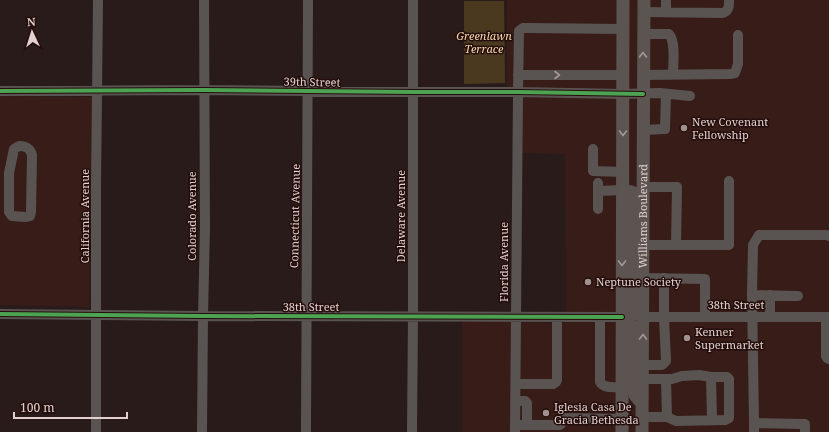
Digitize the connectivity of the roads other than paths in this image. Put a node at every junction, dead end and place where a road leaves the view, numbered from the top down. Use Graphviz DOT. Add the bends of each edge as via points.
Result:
graph roads {
  1 [pos="98,0"];
  2 [pos="204,0"];
  3 [pos="308,0"];
  4 [pos="413,0"];
  5 [pos="624,0"];
  6 [pos="666,0"];
  7 [pos="729,0"];
  8 [pos="644,6"];
  9 [pos="666,12"];
  10 [pos="623,28"];
  11 [pos="644,34"];
  12 [pos="738,35"];
  13 [pos="673,74"];
  14 [pos="518,75"];
  15 [pos="623,75"];
  16 [pos="643,75"];
  17 [pos="97,90"];
  18 [pos="204,90"];
  19 [pos="0,91"];
  20 [pos="308,91"];
  21 [pos="413,92"];
  22 [pos="518,92"];
  23 [pos="623,94"];
  24 [pos="643,94"];
  25 [pos="666,94"];
  26 [pos="690,96"];
  27 [pos="643,130"];
  28 [pos="594,150"];
  29 [pos="11,166"];
  30 [pos="0,167"];
  31 [pos="623,172"];
  32 [pos="729,181"];
  33 [pos="643,187"];
  34 [pos="623,190"];
  35 [pos="598,209"];
  36 [pos="829,236"];
  37 [pos="643,245"];
  38 [pos="676,245"];
  39 [pos="643,278"];
  40 [pos="664,278"];
  41 [pos="752,295"];
  42 [pos="770,295"];
  43 [pos="798,296"];
  44 [pos="0,314"];
  45 [pos="97,315"];
  46 [pos="203,316"];
  47 [pos="306,316"];
  48 [pos="414,316"];
  49 [pos="516,316"];
  50 [pos="557,317"];
  51 [pos="600,317"];
  52 [pos="622,317"];
  53 [pos="643,317"];
  54 [pos="705,317"];
  55 [pos="752,317"];
  56 [pos="770,317"];
  57 [pos="828,317"];
  58 [pos="664,318"];
  59 [pos="829,360"];
  60 [pos="642,365"];
  61 [pos="711,377"];
  62 [pos="642,380"];
  63 [pos="666,380"];
  64 [pos="516,384"];
  65 [pos="622,387"];
  66 [pos="516,401"];
  67 [pos="642,404"];
  68 [pos="516,413"];
  69 [pos="527,413"];
  70 [pos="642,417"];
  71 [pos="667,417"];
  72 [pos="712,420"];
  73 [pos="527,425"];
  74 [pos="622,425"];
  75 [pos="754,428"];
  76 [pos="515,429"];
  77 [pos="96,432"];
  78 [pos="202,432"];
  79 [pos="306,432"];
  80 [pos="412,432"];
  81 [pos="642,432"];
  82 [pos="805,432"];
  1 -- 17 [label="street, California Avenue"];
  2 -- 18 [label="street, Colorado Avenue"];
  3 -- 20 [label="street, Connecticut Avenue"];
  4 -- 21 [label="street, Delaware Avenue"];
  5 -- 10 [label="main road, Williams Boulevard"];
  6 -- 9 [label="street"];
  7 -- 9 [label="street" via="729,8 725,12"];
  8 -- 9 [label="street"];
  8 -- 11 [label="main road, Williams Boulevard"];
  10 -- 14 [label="street, Florida Avenue" via="523,28 519,31"];
  10 -- 15 [label="main road, Williams Boulevard"];
  11 -- 13 [label="street" via="671,36"];
  16 -- 11 [label="main road, Williams Boulevard, one-way"];
  12 -- 13 [label="street" via="738,64 735,73"];
  13 -- 16 [label="street"];
  14 -- 15 [label="street, one-way"];
  14 -- 22 [label="street, Florida Avenue"];
  15 -- 23 [label="main road, Williams Boulevard"];
  16 -- 24 [label="main road, Williams Boulevard"];
  17 -- 18 [label="street, 39th Street"];
  17 -- 19 [label="street, 39th Street"];
  17 -- 45 [label="street, California Avenue"];
  18 -- 20 [label="street, 39th Street"];
  18 -- 46 [label="street, Colorado Avenue"];
  20 -- 21 [label="street, 39th Street"];
  20 -- 47 [label="street, Connecticut Avenue"];
  21 -- 22 [label="street, 39th Street"];
  21 -- 48 [label="street, Delaware Avenue"];
  22 -- 23 [label="street, 39th Street"];
  22 -- 49 [label="street, Florida Avenue"];
  23 -- 24 [label="street, 39th Street"];
  23 -- 31 [label="main road, Williams Boulevard, one-way"];
  24 -- 25 [label="street, 39th Street"];
  24 -- 27 [label="main road, Williams Boulevard"];
  25 -- 26 [label="street, 39th Street"];
  25 -- 27 [label="street" via="665,129"];
  27 -- 33 [label="main road, Williams Boulevard"];
  28 -- 31 [label="street" via="593,171"];
  29 -- 29 [label="street" via="14,149 19,146 30,149 30,216 12,216 9,212"];
  29 -- 30 [label="street"];
  31 -- 34 [label="main road, Williams Boulevard"];
  32 -- 38 [label="street" via="729,245"];
  33 -- 37 [label="main road, Williams Boulevard"];
  33 -- 38 [label="street" via="676,187"];
  34 -- 35 [label="street" via="598,187"];
  34 -- 52 [label="main road, Williams Boulevard, one-way"];
  34 -- 53 [label="main road" via="632,192 633,196 633,307 634,312"];
  36 -- 41 [label="street" via="759,235 753,245"];
  37 -- 38 [label="street"];
  37 -- 39 [label="main road, Williams Boulevard"];
  39 -- 40 [label="street"];
  39 -- 53 [label="main road, Williams Boulevard"];
  40 -- 54 [label="street" via="705,279"];
  40 -- 58 [label="street"];
  41 -- 42 [label="street"];
  41 -- 55 [label="street"];
  42 -- 43 [label="street"];
  42 -- 56 [label="street"];
  44 -- 45 [label="street, 38th Street"];
  45 -- 46 [label="street, 38th Street"];
  45 -- 77 [label="street, California Avenue"];
  46 -- 47 [label="street, 38th Street"];
  46 -- 78 [label="street, Colorado Avenue"];
  47 -- 48 [label="street, 38th Street"];
  47 -- 79 [label="street, Connecticut Avenue"];
  48 -- 49 [label="street, 38th Street"];
  48 -- 80 [label="street, Delaware Avenue"];
  49 -- 50 [label="street, 38th Street"];
  49 -- 64 [label="street, Florida Avenue"];
  50 -- 51 [label="street, 38th Street"];
  50 -- 64 [label="street" via="556,382"];
  51 -- 52 [label="street, 38th Street"];
  51 -- 65 [label="street" via="600,382 605,386"];
  52 -- 65 [label="main road, Williams Boulevard"];
  52 -- 67 [label="main road" via="632,328 633,386 635,395"];
  53 -- 58 [label="street, 38th Street"];
  60 -- 53 [label="main road, Williams Boulevard, one-way"];
  54 -- 55 [label="street, 38th Street"];
  54 -- 58 [label="street, 38th Street"];
  55 -- 56 [label="street, 38th Street"];
  55 -- 75 [label="street"];
  56 -- 57 [label="street, 38th Street"];
  57 -- 59 [label="street" via="826,356"];
  58 -- 60 [label="street" via="666,361 662,365"];
  60 -- 62 [label="main road, Williams Boulevard"];
  61 -- 63 [label="street" via="682,376"];
  61 -- 72 [label="street"];
  61 -- 72 [label="street" via="729,379 729,418"];
  62 -- 63 [label="street"];
  62 -- 67 [label="main road, Williams Boulevard"];
  63 -- 71 [label="street"];
  64 -- 66 [label="street, Florida Avenue"];
  65 -- 74 [label="main road, Williams Boulevard"];
  66 -- 68 [label="street, Florida Avenue"];
  66 -- 69 [label="street" via="527,403"];
  67 -- 70 [label="main road, Williams Boulevard"];
  68 -- 69 [label="street"];
  68 -- 76 [label="street, Florida Avenue"];
  69 -- 73 [label="street"];
  70 -- 71 [label="street"];
  70 -- 81 [label="main road, Williams Boulevard"];
  71 -- 72 [label="street" via="676,420"];
  73 -- 74 [label="street" via="560,425 562,418"];
  73 -- 76 [label="street"];
  75 -- 82 [label="street" via="805,424"];
}
